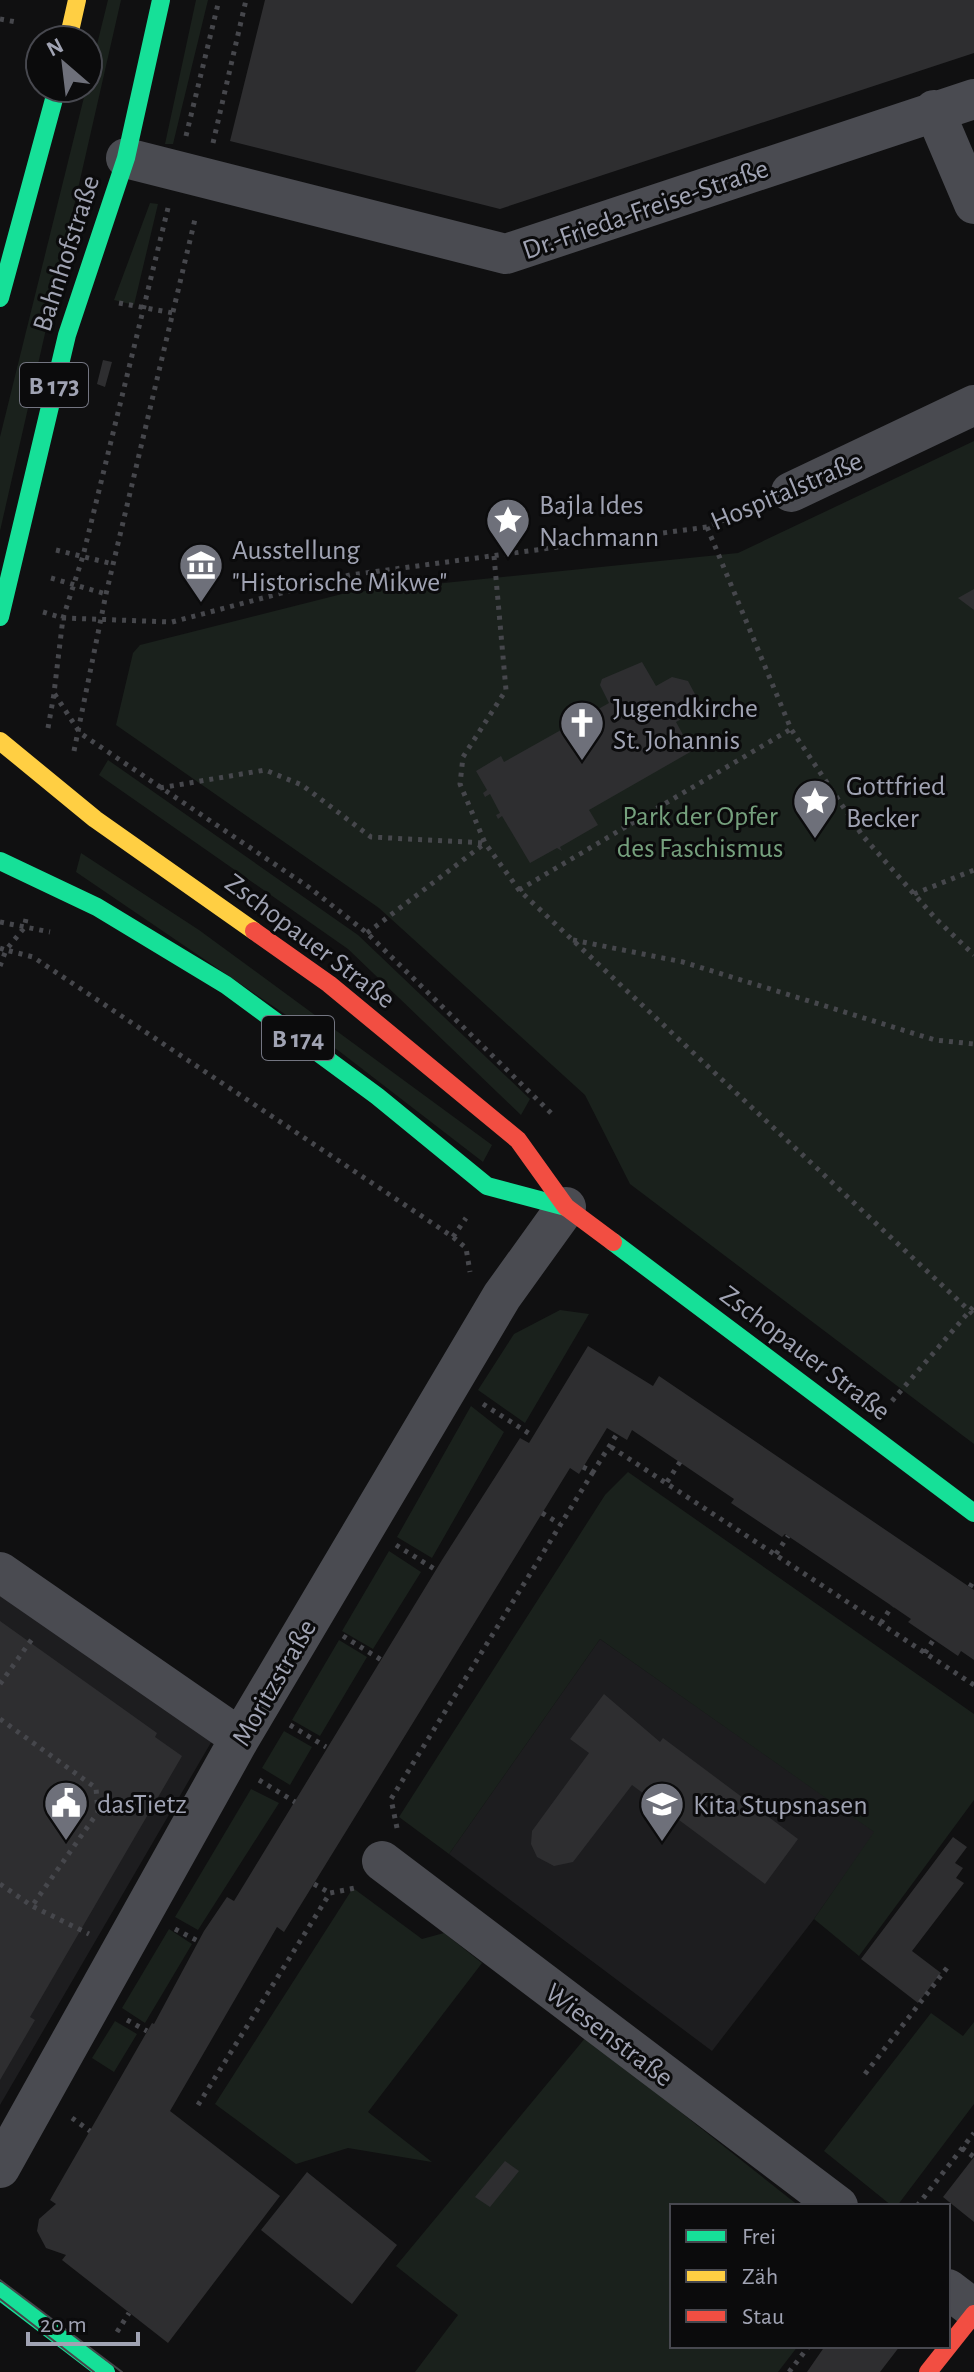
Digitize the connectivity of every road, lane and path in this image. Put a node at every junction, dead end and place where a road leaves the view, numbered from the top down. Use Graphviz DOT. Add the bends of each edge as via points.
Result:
graph roads {
  1 [pos="77,0"];
  2 [pos="161,0"];
  3 [pos="219,0"];
  4 [pos="246,0"];
  5 [pos="0,19"];
  6 [pos="16,22"];
  7 [pos="72,24"];
  8 [pos="974,99"];
  9 [pos="53,104"];
  10 [pos="934,110"];
  11 [pos="126,158"];
  12 [pos="191,174"];
  13 [pos="974,204"];
  14 [pos="0,298"];
  15 [pos="116,302"];
  16 [pos="143,307"];
  17 [pos="173,313"];
  18 [pos="974,405"];
  19 [pos="791,492"];
  20 [pos="707,527"];
  21 [pos="54,550"];
  22 [pos="83,556"];
  23 [pos="494,556"];
  24 [pos="113,564"];
  25 [pos="74,584"];
  26 [pos="106,594"];
  27 [pos="0,617"];
  28 [pos="63,618"];
  29 [pos="101,620"];
  30 [pos="791,729"];
  31 [pos="80,733"];
  32 [pos="0,741"];
  33 [pos="159,788"];
  34 [pos="485,843"];
  35 [pos="0,861"];
  36 [pos="974,870"];
  37 [pos="519,890"];
  38 [pos="914,894"];
  39 [pos="0,922"];
  40 [pos="571,940"];
  41 [pos="3,949"];
  42 [pos="974,955"];
  43 [pos="0,966"];
  44 [pos="974,1044"];
  45 [pos="566,1207"];
  46 [pos="502,1296"];
  47 [pos="972,1311"];
  48 [pos="450,1382"];
  49 [pos="864,1432"];
  50 [pos="617,1434"];
  51 [pos="533,1436"];
  52 [pos="611,1447"];
  53 [pos="680,1462"];
  54 [pos="583,1467"];
  55 [pos="593,1472"];
  56 [pos="667,1482"];
  57 [pos="542,1513"];
  58 [pos="974,1513"];
  59 [pos="560,1524"];
  60 [pos="788,1536"];
  61 [pos="776,1554"];
  62 [pos="0,1572"];
  63 [pos="974,1580"];
  64 [pos="970,1587"];
  65 [pos="892,1606"];
  66 [pos="881,1623"];
  67 [pos="934,1639"];
  68 [pos="30,1642"];
  69 [pos="925,1653"];
  70 [pos="0,1684"];
  71 [pos="974,1685"];
  72 [pos="0,1719"];
  73 [pos="240,1738"];
  74 [pos="382,1861"];
  75 [pos="0,1884"];
  76 [pos="314,1884"];
  77 [pos="330,1893"];
  78 [pos="32,1906"];
  79 [pos="81,1929"];
  80 [pos="950,1964"];
  81 [pos="865,2074"];
  82 [pos="198,2105"];
  83 [pos="974,2133"];
  84 [pos="962,2148"];
  85 [pos="974,2157"];
  86 [pos="0,2168"];
  87 [pos="835,2204"];
  88 [pos="919,2204"];
  89 [pos="0,2291"];
  90 [pos="950,2291"];
  91 [pos="974,2311"];
  92 [pos="950,2343"];
  93 [pos="807,2348"];
  94 [pos="946,2348"];
  95 [pos="106,2372"];
  96 [pos="789,2372"];
  97 [pos="928,2372"];
  1 -- 7 [label="main road"];
  2 -- 11 [label="main road, Bahnhofstraße / B 173"];
  3 -- 12 [label="path"];
  4 -- 12 [label="path"];
  5 -- 6 [label="path"];
  8 -- 10 [label="street, Dr.-Frieda-Freise-Straße"];
  9 -- 14 [label="main road, Bahnhofstraße"];
  10 -- 12 [label="street, Dr.-Frieda-Freise-Straße" via="506,254"];
  10 -- 13 [label="street"];
  11 -- 12 [label="street, Dr.-Frieda-Freise-Straße"];
  11 -- 27 [label="main road, Bahnhofstraße / B 173" via="67,335"];
  12 -- 16 [label="path"];
  12 -- 17 [label="path"];
  15 -- 16 [label="path"];
  16 -- 17 [label="path"];
  16 -- 22 [label="path"];
  17 -- 24 [label="path"];
  18 -- 19 [label="street, Hospitalstraße"];
  19 -- 20 [label="path, Hospitalstraße"];
  20 -- 23 [label="path, Hospitalstraße"];
  20 -- 30 [label="path"];
  21 -- 22 [label="path"];
  22 -- 24 [label="path"];
  22 -- 25 [label="path"];
  23 -- 29 [label="path, Hospitalstraße" via="350,575 172,622"];
  23 -- 34 [label="path" via="506,690 463,757 460,784"];
  24 -- 26 [label="path"];
  25 -- 26 [label="path"];
  25 -- 28 [label="path"];
  26 -- 29 [label="path"];
  28 -- 29 [label="path, Hospitalstraße"];
  28 -- 31 [label="path" via="54,693"];
  29 -- 31 [label="path"];
  30 -- 37 [label="path"];
  30 -- 38 [label="path" via="862,835"];
  31 -- 33 [label="path"];
  32 -- 45 [label="main road, Zschopauer Straße / B 174" via="95,819 329,984 435,1070 518,1140"];
  33 -- 34 [label="path" via="265,770 302,785 371,837"];
  33 -- 34 [label="path" via="310,888 367,933"];
  34 -- 37 [label="path"];
  35 -- 45 [label="main road, Zschopauer Straße / B 174" via="97,907 226,985 377,1096 487,1186"];
  36 -- 38 [label="path"];
  37 -- 40 [label="path"];
  38 -- 42 [label="path"];
  39 -- 41 [label="path" via="24,928"];
  40 -- 44 [label="path" via="683,962 935,1040"];
  40 -- 47 [label="path"];
  41 -- 43 [label="path"];
  41 -- 46 [label="path" via="46,965 453,1237 466,1248 471,1276"];
  45 -- 46 [label="street, Moritzstraße"];
  45 -- 49 [label="main road, Zschopauer Straße / B 174"];
  46 -- 48 [label="street, Moritzstraße"];
  47 -- 49 [label="path"];
  48 -- 51 [label="path"];
  48 -- 73 [label="street, Moritzstraße"];
  49 -- 58 [label="main road, Zschopauer Straße / B 174"];
  50 -- 52 [label="path"];
  52 -- 55 [label="path"];
  52 -- 56 [label="path"];
  53 -- 56 [label="path"];
  54 -- 55 [label="path"];
  55 -- 59 [label="path"];
  56 -- 61 [label="path"];
  57 -- 59 [label="path"];
  59 -- 74 [label="path" via="391,1799 398,1835"];
  60 -- 61 [label="path"];
  61 -- 66 [label="path"];
  62 -- 73 [label="street"];
  63 -- 64 [label="path"];
  65 -- 66 [label="path"];
  66 -- 69 [label="path"];
  67 -- 69 [label="path"];
  68 -- 70 [label="path"];
  69 -- 71 [label="path"];
  72 -- 78 [label="path" via="96,1788 98,1812"];
  73 -- 86 [label="street, Moritzstraße"];
  74 -- 77 [label="path" via="367,1886"];
  74 -- 87 [label="street, Wiesenstraße"];
  75 -- 78 [label="path"];
  76 -- 77 [label="path"];
  77 -- 82 [label="path"];
  78 -- 79 [label="path"];
  80 -- 81 [label="path"];
  83 -- 84 [label="path"];
  84 -- 85 [label="path"];
  84 -- 88 [label="path"];
  89 -- 95 [label="main road"];
  90 -- 91 [label="street"];
  91 -- 92 [label="main road"];
  93 -- 96 [label="path"];
  94 -- 97 [label="main road"];
}
